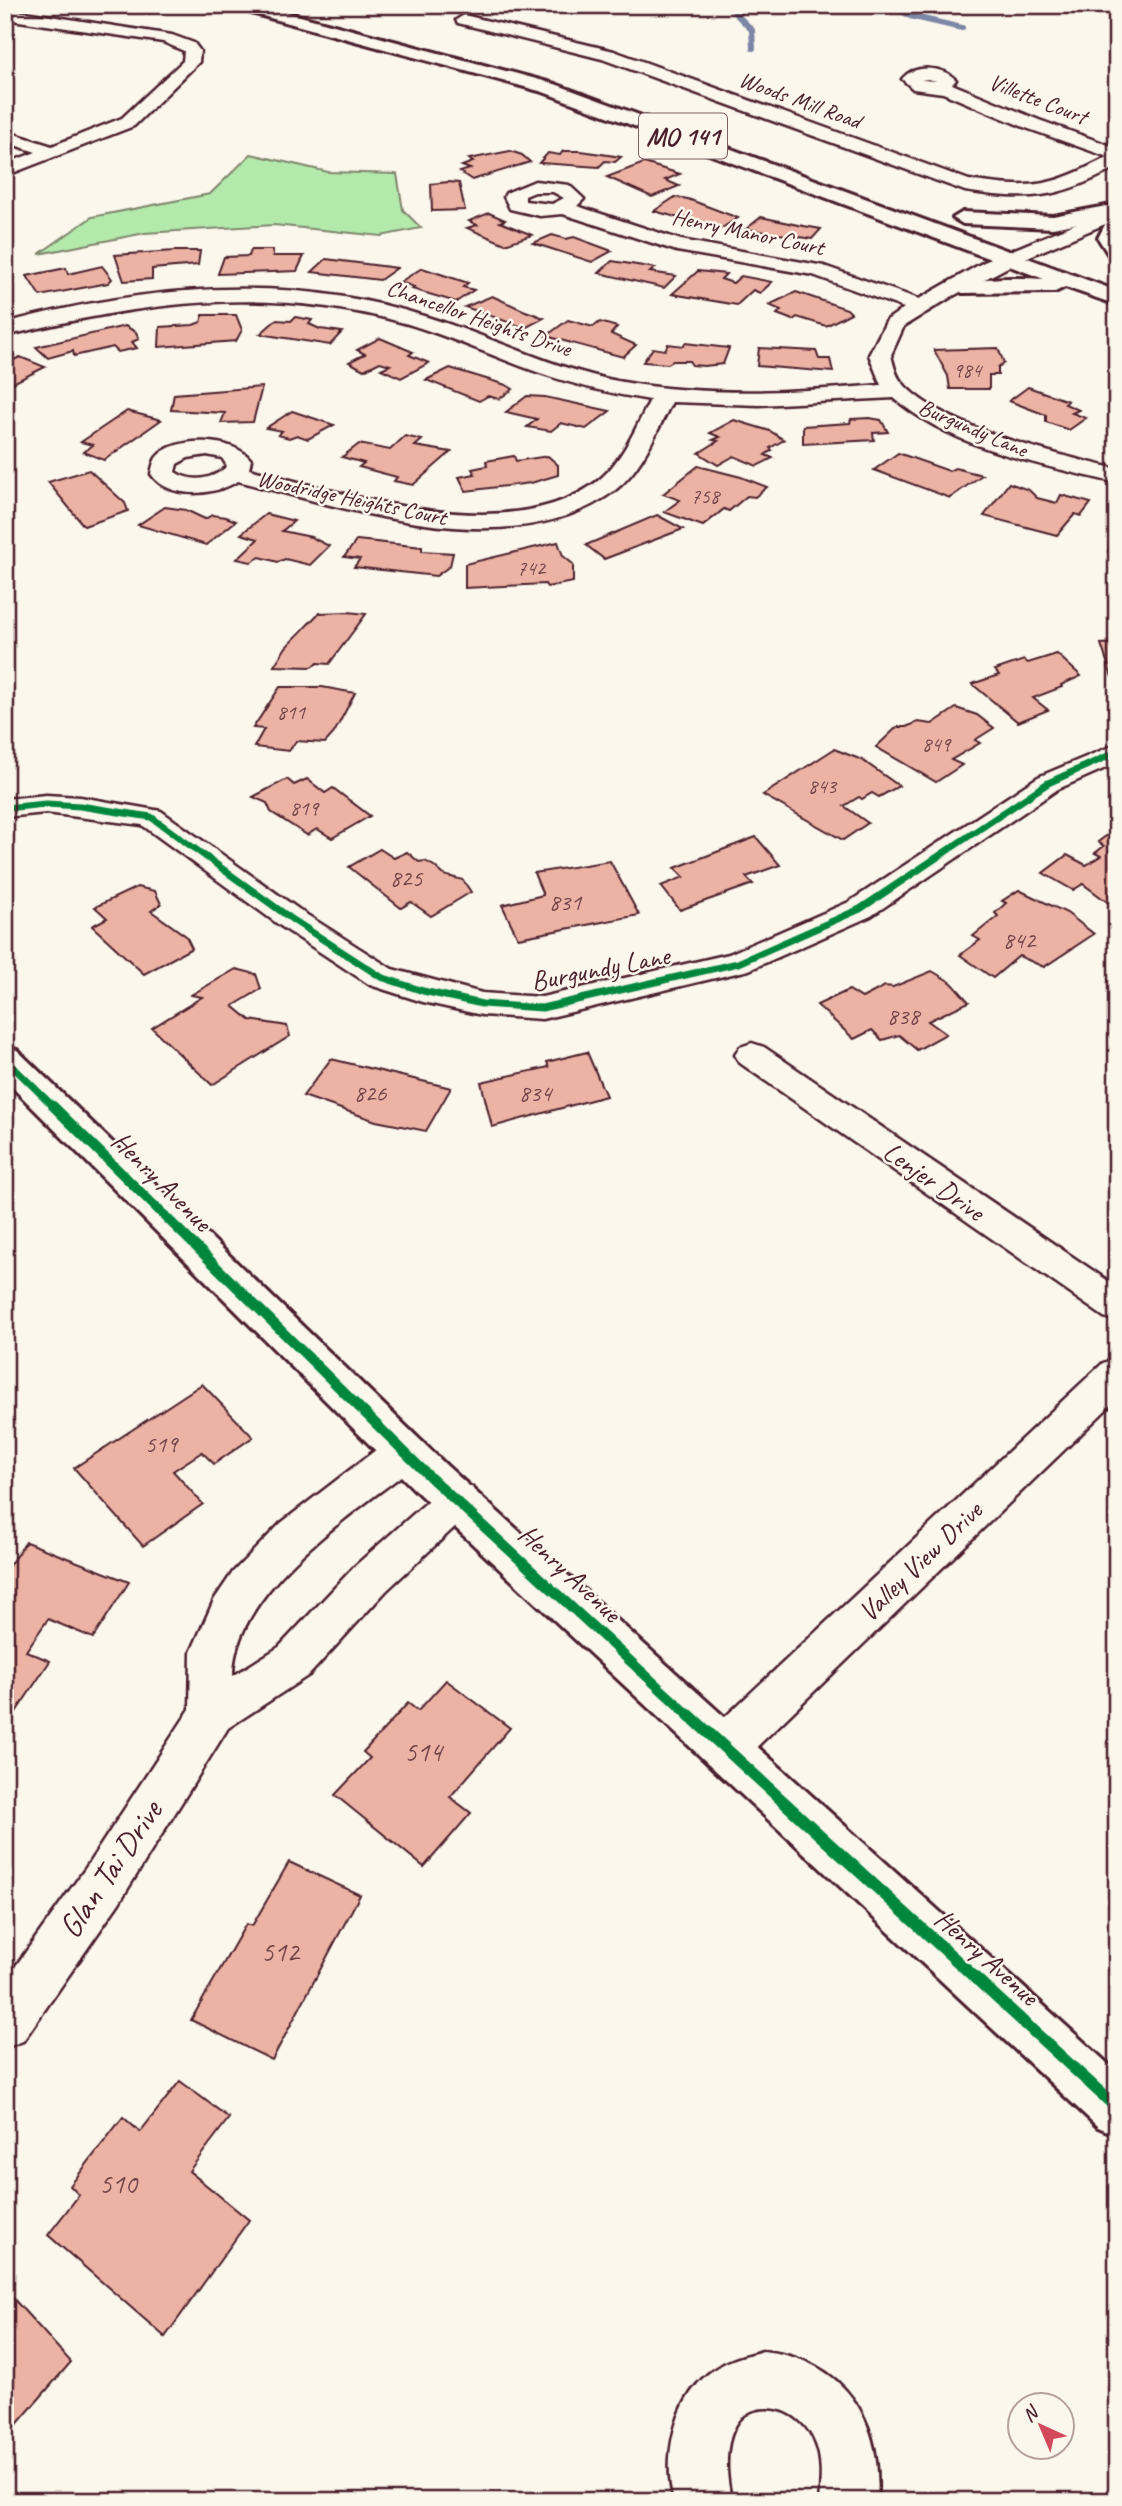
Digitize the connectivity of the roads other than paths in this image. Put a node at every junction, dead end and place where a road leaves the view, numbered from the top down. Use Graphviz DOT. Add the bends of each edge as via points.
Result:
graph roads {
  1 [pos="32,5"];
  2 [pos="239,5"];
  3 [pos="301,5"];
  4 [pos="1096,5"];
  5 [pos="1117,9"];
  6 [pos="9,15"];
  7 [pos="464,20"];
  8 [pos="579,78"];
  9 [pos="942,86"];
  10 [pos="5,136"];
  11 [pos="53,152"];
  12 [pos="1117,154"];
  13 [pos="1117,160"];
  14 [pos="5,171"];
  15 [pos="564,208"];
  16 [pos="941,210"];
  17 [pos="1117,211"];
  18 [pos="964,218"];
  19 [pos="1117,221"];
  20 [pos="920,225"];
  21 [pos="1040,247"];
  22 [pos="1117,253"];
  23 [pos="1066,256"];
  24 [pos="1016,261"];
  25 [pos="960,273"];
  26 [pos="1090,289"];
  27 [pos="1117,299"];
  28 [pos="921,307"];
  29 [pos="5,330"];
  30 [pos="896,391"];
  31 [pos="664,395"];
  32 [pos="235,473"];
  33 [pos="1117,476"];
  34 [pos="1117,752"];
  35 [pos="5,808"];
  36 [pos="752,1055"];
  37 [pos="5,1059"];
  38 [pos="1117,1307"];
  39 [pos="1117,1374"];
  40 [pos="404,1451"];
  41 [pos="458,1499"];
  42 [pos="212,1713"];
  43 [pos="724,1748"];
  44 [pos="5,2023"];
  45 [pos="1117,2108"];
  46 [pos="703,2501"];
  47 [pos="848,2501"];
  1 -- 6 [label="street"];
  2 -- 20 [label="main road, MO 141" via="548,88"];
  3 -- 8 [label="main road"];
  4 -- 5 [label="street"];
  6 -- 11 [label="street" via="166,38 192,51 191,62 138,114 110,131"];
  7 -- 13 [label="street, Woods Mill Road" via="608,55 965,185 998,191 1066,185"];
  9 -- 12 [label="street, Villette Court" via="1023,123"];
  10 -- 11 [label="street"];
  11 -- 14 [label="street"];
  15 -- 28 [label="street, Henry Manor Court" via="677,245 817,270"];
  16 -- 18 [label="main road"];
  17 -- 18 [label="main road" via="1053,222"];
  17 -- 21 [label="street, Burgundy Lane"];
  18 -- 21 [label="main road"];
  19 -- 22 [label="main road" via="1108,238"];
  20 -- 24 [label="main road, MO 141"];
  20 -- 25 [label="main road"];
  21 -- 23 [label="main road"];
  21 -- 24 [label="street, Burgundy Lane"];
  24 -- 25 [label="street, Burgundy Lane"];
  24 -- 26 [label="main road, MO 141"];
  25 -- 26 [label="main road" via="1014,284"];
  25 -- 28 [label="street, Burgundy Lane"];
  26 -- 27 [label="main road, MO 141"];
  28 -- 30 [label="street, Burgundy Lane" via="895,321 881,347 880,366"];
  29 -- 31 [label="street, Chancellor Heights Drive" via="138,299 218,293 302,297 380,310 456,334 537,368"];
  30 -- 31 [label="street, Chancellor Heights Drive" via="768,400"];
  30 -- 33 [label="street, Burgundy Lane" via="930,415 1013,447"];
  31 -- 32 [label="street, Woodridge Heights Court" via="627,461 605,488 563,509 535,516 483,522 421,516"];
  34 -- 35 [label="street, Burgundy Lane" via="1048,783 860,909 738,963 542,1008 482,1004 381,977 151,817 57,804"];
  36 -- 38 [label="street, Lenjer Drive"];
  37 -- 40 [label="main road, Henry Avenue"];
  39 -- 43 [label="street, Valley View Drive"];
  40 -- 41 [label="main road, Henry Avenue"];
  40 -- 42 [label="street" via="316,1519 262,1569 214,1646"];
  41 -- 42 [label="street, Glan Tai Drive" via="371,1578 294,1661"];
  41 -- 43 [label="main road, Henry Avenue"];
  42 -- 44 [label="street, Glan Tai Drive" via="102,1886"];
  43 -- 45 [label="main road, Henry Avenue"];
  46 -- 47 [label="street" via="696,2463 711,2412 730,2392 763,2379 798,2386 822,2402 836,2422 852,2477"];
}
